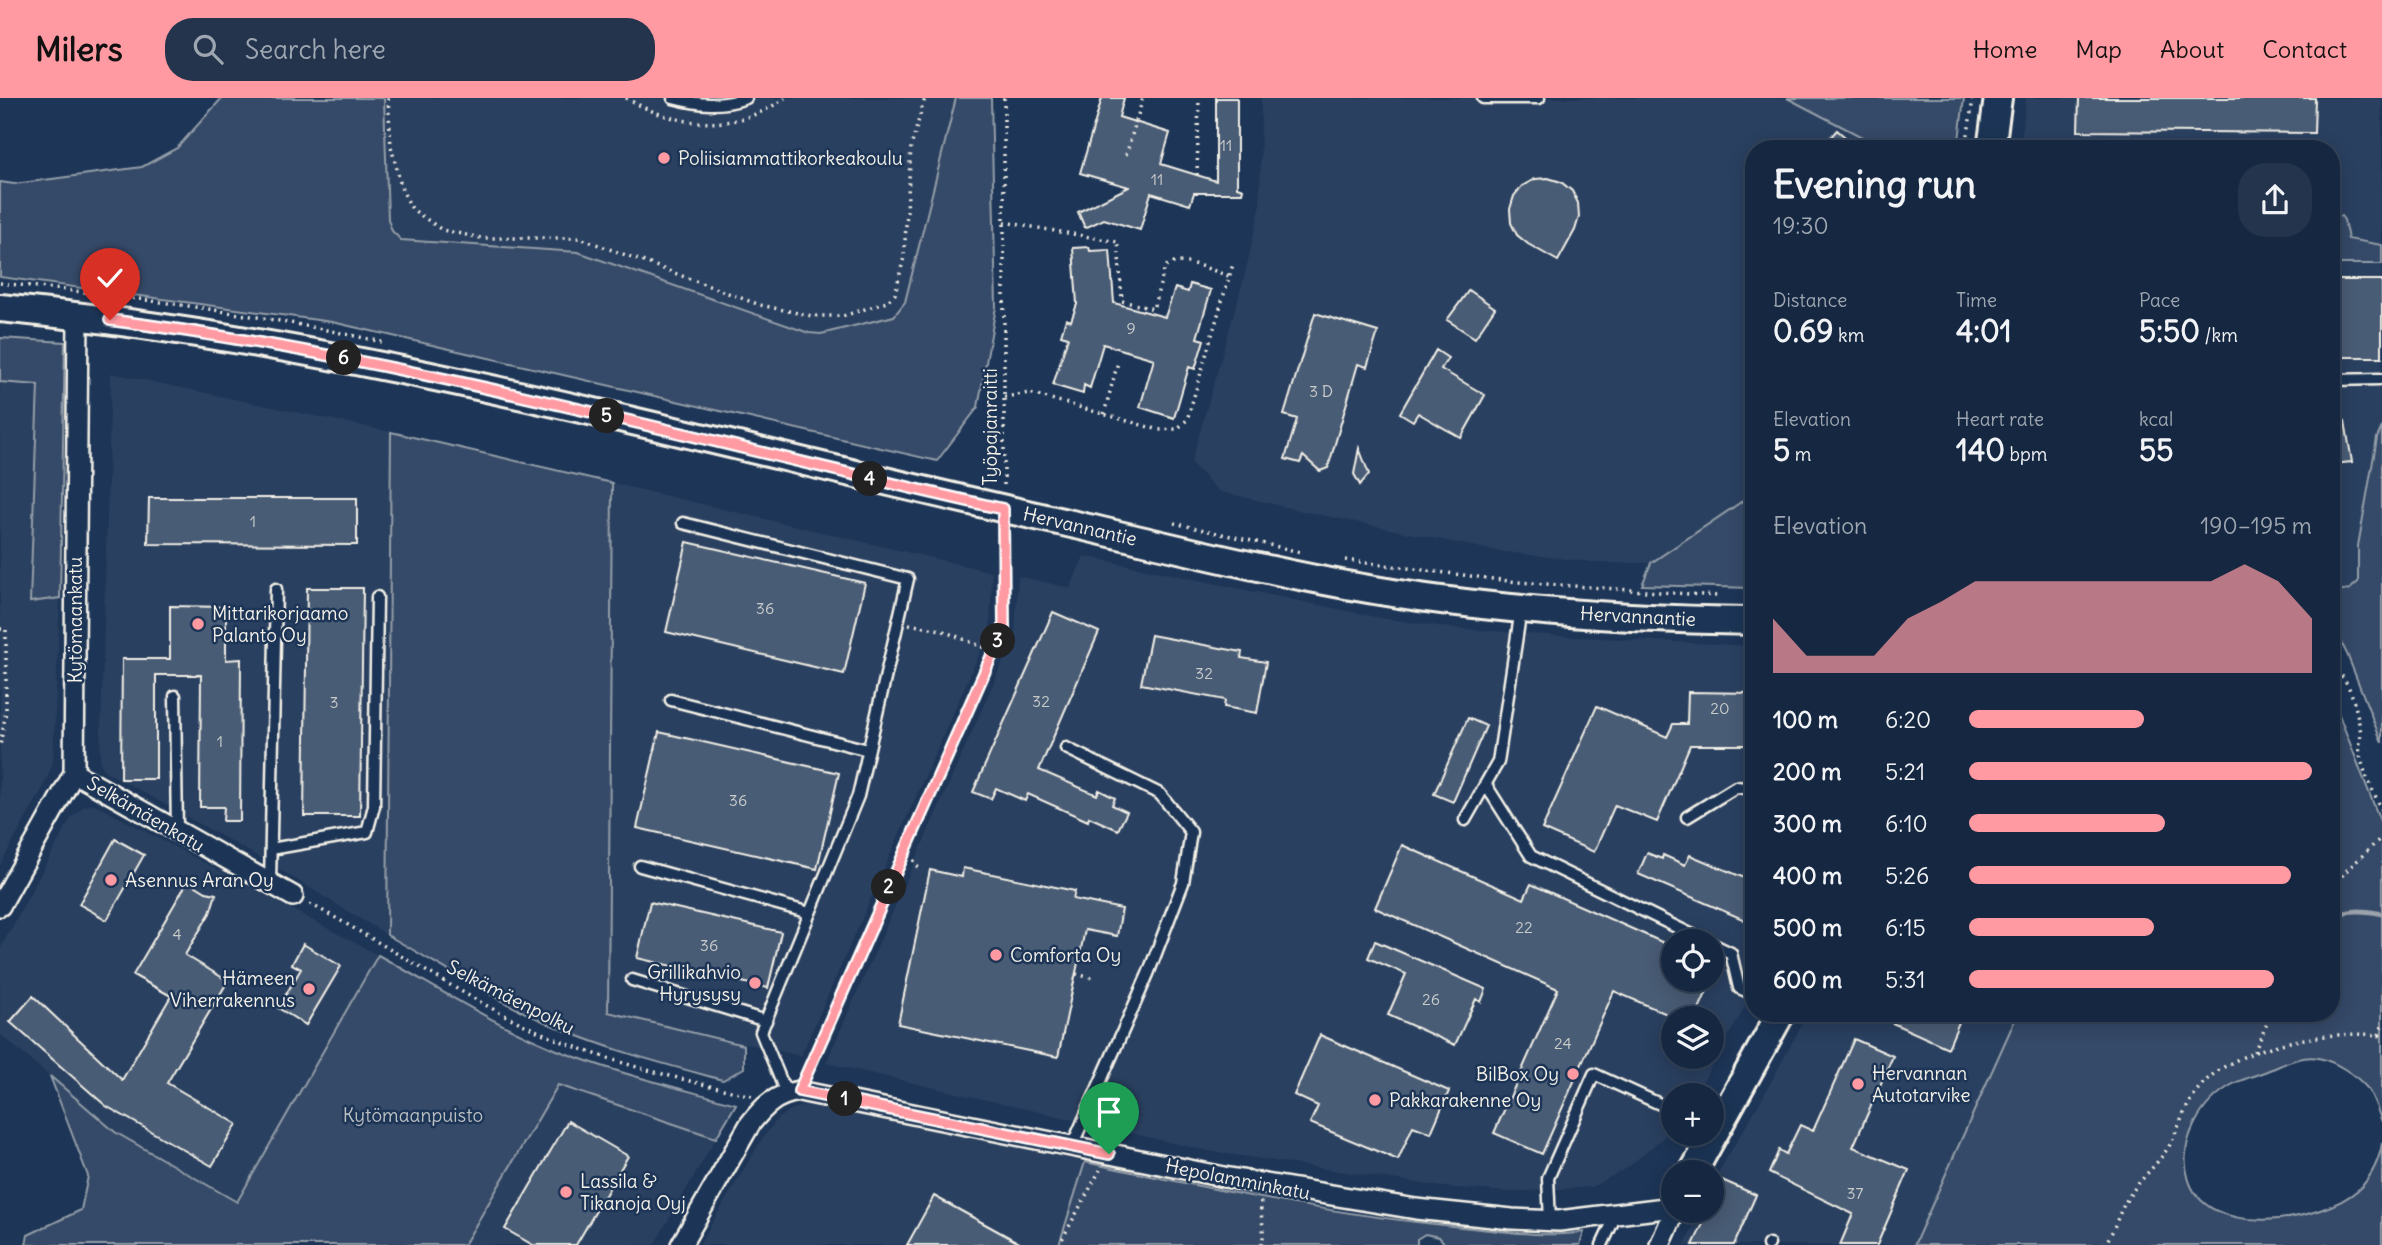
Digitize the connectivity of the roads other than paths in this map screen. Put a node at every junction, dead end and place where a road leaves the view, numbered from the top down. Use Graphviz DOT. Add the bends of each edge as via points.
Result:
graph roads {
  1 [pos="673,98"];
  2 [pos="746,98"];
  3 [pos="1483,98"];
  4 [pos="1539,98"];
  5 [pos="1998,98"];
  6 [pos="1993,140"];
  7 [pos="0,308"];
  8 [pos="78,316"];
  9 [pos="2380,379"];
  10 [pos="2340,380"];
  11 [pos="683,523"];
  12 [pos="276,589"];
  13 [pos="377,597"];
  14 [pos="1521,608"];
  15 [pos="1745,621"];
  16 [pos="176,696"];
  17 [pos="671,700"];
  18 [pos="1066,748"];
  19 [pos="868,750"];
  20 [pos="74,773"];
  21 [pos="1486,785"];
  22 [pos="1745,788"];
  23 [pos="1687,817"];
  24 [pos="1465,820"];
  25 [pos="177,832"];
  26 [pos="271,849"];
  27 [pos="640,866"];
  28 [pos="270,884"];
  29 [pos="293,895"];
  30 [pos="2,897"];
  31 [pos="810,913"];
  32 [pos="1680,929"];
  33 [pos="1724,950"];
  34 [pos="632,980"];
  35 [pos="1745,990"];
  36 [pos="766,1020"];
  37 [pos="1776,1022"];
  38 [pos="786,1095"];
  39 [pos="1661,1105"];
  40 [pos="1724,1111"];
  41 [pos="1072,1146"];
  42 [pos="1661,1210"];
  43 [pos="1617,1214"];
  44 [pos="1550,1221"];
  45 [pos="1669,1223"];
  46 [pos="681,1245"];
  47 [pos="1602,1245"];
  48 [pos="1660,1245"];
  1 -- 2 [label="lane" via="727,104"];
  3 -- 4 [label="lane"];
  5 -- 6 [label="main road"];
  7 -- 8 [label="main road, Hervannantie"];
  8 -- 14 [label="main road, Hervannantie" via="284,346 1008,494 1327,581"];
  8 -- 20 [label="street, Kytömaankatu"];
  9 -- 10 [label="lane"];
  11 -- 19 [label="lane" via="908,579"];
  12 -- 26 [label="lane"];
  13 -- 26 [label="lane" via="374,806 366,832"];
  14 -- 15 [label="main road, Hervannantie"];
  14 -- 21 [label="lane" via="1498,762"];
  16 -- 25 [label="lane"];
  17 -- 19 [label="lane"];
  18 -- 41 [label="lane" via="1160,794 1191,832 1183,883"];
  19 -- 31 [label="lane" via="858,796"];
  20 -- 25 [label="street, Selkämäenkatu"];
  20 -- 30 [label="street, Kytömaankatu"];
  21 -- 24 [label="lane"];
  21 -- 32 [label="lane" via="1531,856"];
  22 -- 23 [label="lane" via="1736,787"];
  25 -- 28 [label="street, Selkämäenkatu"];
  26 -- 28 [label="lane"];
  27 -- 31 [label="lane"];
  28 -- 29 [label="street, Selkämäenkatu"];
  31 -- 36 [label="lane"];
  33 -- 35 [label="lane" via="1731,953 1739,988"];
  34 -- 36 [label="lane"];
  36 -- 38 [label="lane" via="761,1032"];
  37 -- 40 [label="main road"];
  38 -- 41 [label="street, Hepolamminkatu"];
  38 -- 46 [label="street" via="750,1125"];
  39 -- 44 [label="lane" via="1594,1074 1548,1178"];
  41 -- 44 [label="street, Hepolamminkatu" via="1264,1185 1416,1209"];
  42 -- 43 [label="street, Hepolamminkatu"];
  43 -- 44 [label="street, Hepolamminkatu"];
  43 -- 47 [label="lane"];
  45 -- 48 [label="street"];
}
